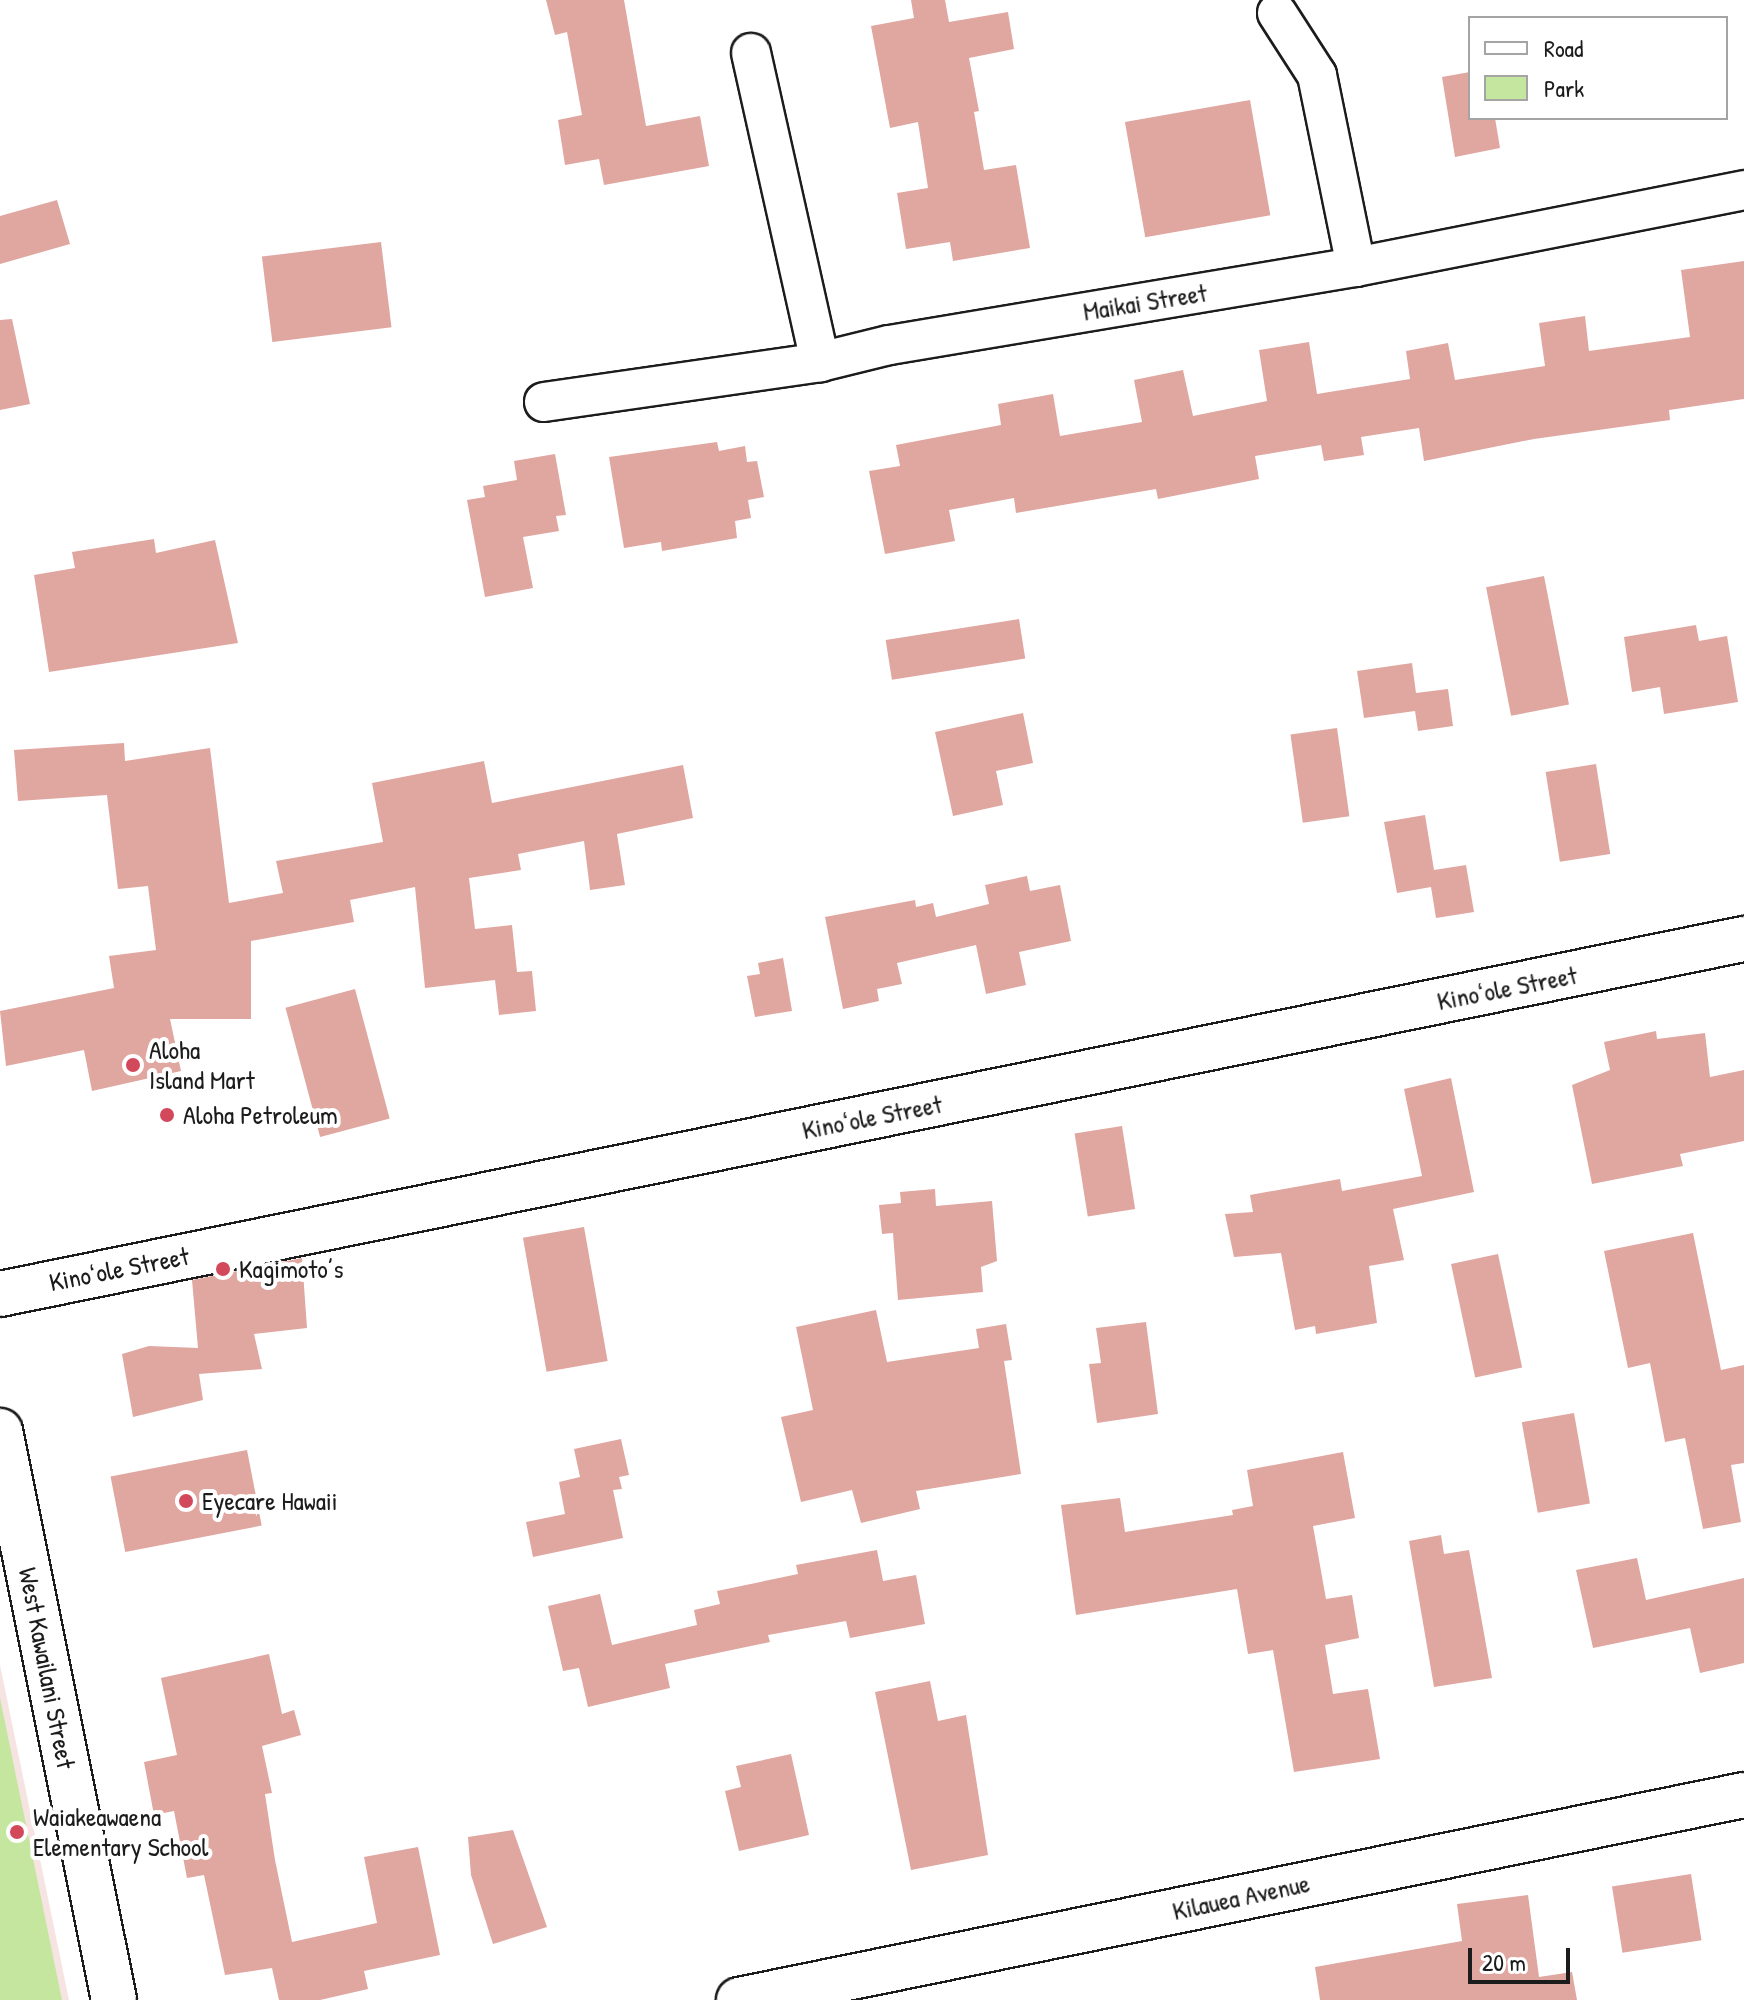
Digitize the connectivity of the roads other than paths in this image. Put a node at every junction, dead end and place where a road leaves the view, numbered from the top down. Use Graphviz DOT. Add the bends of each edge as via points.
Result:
graph roads {
  1 [pos="1277,13"];
  2 [pos="751,53"];
  3 [pos="1744,190"];
  4 [pos="1356,267"];
  5 [pos="820,362"];
  6 [pos="544,402"];
  7 [pos="1744,939"];
  8 [pos="0,1294"];
  9 [pos="0,1431"];
  10 [pos="1744,1795"];
  11 [pos="114,2000"];
  12 [pos="739,2000"];
  1 -- 4 [label="street" via="1317,75"];
  2 -- 5 [label="street"];
  3 -- 4 [label="street, Maikai Street"];
  4 -- 5 [label="street, Maikai Street" via="889,345"];
  5 -- 6 [label="street, Maikai Street"];
  7 -- 8 [label="street, Kinoʻole Street"];
  9 -- 11 [label="street, West Kawailani Street"];
  10 -- 12 [label="street, Kilauea Avenue"];
}
